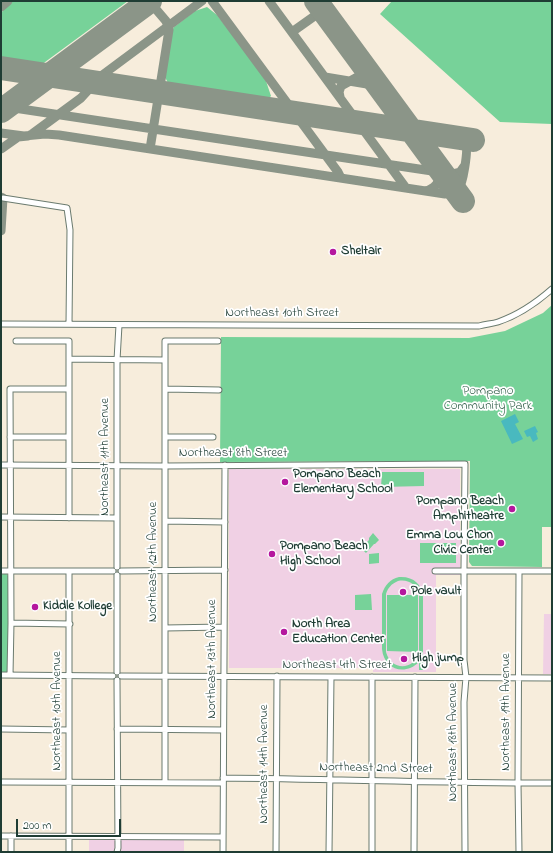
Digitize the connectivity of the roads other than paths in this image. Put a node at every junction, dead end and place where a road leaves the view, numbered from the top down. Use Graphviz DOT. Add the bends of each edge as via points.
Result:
graph roads {
  1 [pos="3,198"];
  2 [pos="552,289"];
  3 [pos="1,324"];
  4 [pos="69,324"];
  5 [pos="116,324"];
  6 [pos="218,341"];
  7 [pos="16,342"];
  8 [pos="69,359"];
  9 [pos="117,360"];
  10 [pos="165,360"];
  11 [pos="69,389"];
  12 [pos="165,389"];
  13 [pos="219,390"];
  14 [pos="10,437"];
  15 [pos="69,437"];
  16 [pos="165,437"];
  17 [pos="213,437"];
  18 [pos="10,464"];
  19 [pos="465,464"];
  20 [pos="1,465"];
  21 [pos="69,465"];
  22 [pos="225,465"];
  23 [pos="117,466"];
  24 [pos="165,466"];
  25 [pos="1,518"];
  26 [pos="11,518"];
  27 [pos="69,518"];
  28 [pos="117,518"];
  29 [pos="165,521"];
  30 [pos="225,522"];
  31 [pos="225,570"];
  32 [pos="1,571"];
  33 [pos="11,571"];
  34 [pos="69,571"];
  35 [pos="117,571"];
  36 [pos="165,571"];
  37 [pos="435,571"];
  38 [pos="464,571"];
  39 [pos="519,571"];
  40 [pos="552,571"];
  41 [pos="11,623"];
  42 [pos="70,624"];
  43 [pos="224,627"];
  44 [pos="165,628"];
  45 [pos="1,675"];
  46 [pos="10,675"];
  47 [pos="69,675"];
  48 [pos="117,675"];
  49 [pos="165,676"];
  50 [pos="224,676"];
  51 [pos="277,676"];
  52 [pos="330,677"];
  53 [pos="372,677"];
  54 [pos="415,677"];
  55 [pos="466,677"];
  56 [pos="518,678"];
  57 [pos="552,678"];
  58 [pos="1,729"];
  59 [pos="117,729"];
  60 [pos="69,730"];
  61 [pos="165,730"];
  62 [pos="223,730"];
  63 [pos="276,778"];
  64 [pos="330,779"];
  65 [pos="223,780"];
  66 [pos="372,780"];
  67 [pos="414,781"];
  68 [pos="1,782"];
  69 [pos="69,782"];
  70 [pos="117,782"];
  71 [pos="165,782"];
  72 [pos="464,783"];
  73 [pos="518,783"];
  74 [pos="552,783"];
  75 [pos="1,836"];
  76 [pos="11,836"];
  77 [pos="69,836"];
  78 [pos="116,836"];
  79 [pos="223,837"];
  80 [pos="11,852"];
  81 [pos="69,852"];
  82 [pos="117,852"];
  83 [pos="223,852"];
  84 [pos="276,852"];
  85 [pos="329,852"];
  86 [pos="372,852"];
  87 [pos="414,852"];
  88 [pos="465,852"];
  89 [pos="519,852"];
  1 -- 4 [label="street" via="67,208 70,230"];
  2 -- 5 [label="street, Northeast 10th Street" via="519,313 479,326"];
  3 -- 4 [label="street, Northeast 10th Street"];
  4 -- 5 [label="street, Northeast 10th Street"];
  5 -- 9 [label="street, Northeast 11th Avenue"];
  6 -- 10 [label="street, Northeast 12th Avenue" via="165,341"];
  7 -- 8 [label="street" via="69,341"];
  8 -- 9 [label="street"];
  8 -- 11 [label="street"];
  9 -- 10 [label="street"];
  9 -- 23 [label="street, Northeast 11th Avenue"];
  10 -- 12 [label="street, Northeast 12th Avenue"];
  11 -- 14 [label="street" via="10,389"];
  11 -- 15 [label="street"];
  12 -- 13 [label="street"];
  12 -- 16 [label="street, Northeast 12th Avenue"];
  14 -- 15 [label="street"];
  14 -- 18 [label="street"];
  15 -- 21 [label="street"];
  16 -- 17 [label="street"];
  16 -- 24 [label="street, Northeast 12th Avenue"];
  18 -- 20 [label="street, Northeast 8th Street"];
  18 -- 21 [label="street, Northeast 8th Street"];
  18 -- 26 [label="street"];
  19 -- 22 [label="street, Northeast 8th Street"];
  19 -- 38 [label="street, Northeast 18th Avenue"];
  21 -- 23 [label="street, Northeast 8th Street"];
  21 -- 27 [label="street"];
  22 -- 24 [label="street, Northeast 8th Street"];
  22 -- 30 [label="street, Northeast 13th Avenue"];
  23 -- 24 [label="street, Northeast 8th Street"];
  23 -- 28 [label="street, Northeast 11th Avenue"];
  24 -- 29 [label="street, Northeast 12th Avenue"];
  25 -- 26 [label="street"];
  26 -- 27 [label="street"];
  26 -- 33 [label="street"];
  27 -- 28 [label="street"];
  28 -- 35 [label="street, Northeast 11th Avenue"];
  29 -- 30 [label="street"];
  29 -- 36 [label="street, Northeast 12th Avenue"];
  30 -- 31 [label="street, Northeast 13th Avenue"];
  31 -- 36 [label="street"];
  31 -- 43 [label="street, Northeast 13th Avenue"];
  32 -- 33 [label="street"];
  33 -- 34 [label="street"];
  33 -- 41 [label="street"];
  34 -- 35 [label="street"];
  34 -- 42 [label="street, Northeast 10th Avenue"];
  35 -- 36 [label="street"];
  35 -- 48 [label="street, Northeast 11th Avenue"];
  36 -- 44 [label="street, Northeast 12th Avenue"];
  37 -- 38 [label="street"];
  38 -- 39 [label="street"];
  38 -- 55 [label="street, Northeast 18th Avenue"];
  39 -- 40 [label="street"];
  39 -- 56 [label="street, Northeast 19th Avenue"];
  41 -- 42 [label="street"];
  41 -- 46 [label="street"];
  42 -- 47 [label="street, Northeast 10th Avenue"];
  43 -- 44 [label="street"];
  43 -- 50 [label="street, Northeast 13th Avenue"];
  44 -- 49 [label="street, Northeast 12th Avenue"];
  45 -- 46 [label="street, Northeast 4th Street"];
  46 -- 47 [label="street, Northeast 4th Street"];
  47 -- 48 [label="street, Northeast 4th Street"];
  47 -- 60 [label="street, Northeast 10th Avenue"];
  48 -- 49 [label="street, Northeast 4th Street"];
  48 -- 59 [label="street" via="114,679 117,680"];
  49 -- 50 [label="street, Northeast 4th Street"];
  49 -- 61 [label="street, Northeast 12th Avenue"];
  50 -- 51 [label="street, Northeast 4th Street"];
  50 -- 62 [label="street, Northeast 13th Avenue"];
  51 -- 52 [label="street, Northeast 4th Street"];
  51 -- 63 [label="street, Northeast 14th Avenue"];
  52 -- 53 [label="street, Northeast 4th Street"];
  52 -- 64 [label="street"];
  53 -- 54 [label="street, Northeast 4th Street"];
  53 -- 66 [label="street"];
  54 -- 55 [label="street, Northeast 4th Street"];
  54 -- 67 [label="street"];
  55 -- 56 [label="street, Northeast 4th Street"];
  55 -- 72 [label="street, Northeast 18th Avenue"];
  56 -- 57 [label="street, Northeast 4th Street"];
  56 -- 73 [label="street, Northeast 19th Avenue"];
  58 -- 60 [label="street"];
  59 -- 61 [label="street"];
  59 -- 70 [label="street"];
  60 -- 69 [label="street, Northeast 10th Avenue"];
  61 -- 62 [label="street"];
  61 -- 71 [label="street, Northeast 12th Avenue"];
  62 -- 65 [label="street, Northeast 13th Avenue"];
  63 -- 64 [label="street, Northeast 2nd Street"];
  63 -- 65 [label="street, Northeast 2nd Street"];
  63 -- 84 [label="street, Northeast 14th Avenue"];
  64 -- 66 [label="street, Northeast 2nd Street"];
  64 -- 85 [label="street"];
  65 -- 71 [label="street, Northeast 2nd Street"];
  65 -- 79 [label="street, Northeast 13th Avenue"];
  66 -- 67 [label="street, Northeast 2nd Street"];
  66 -- 86 [label="street"];
  67 -- 72 [label="street, Northeast 2nd Street"];
  67 -- 87 [label="street"];
  68 -- 69 [label="street, Northeast 2nd Street"];
  69 -- 70 [label="street, Northeast 2nd Street"];
  69 -- 77 [label="street, Northeast 10th Avenue"];
  70 -- 71 [label="street, Northeast 2nd Street"];
  70 -- 78 [label="street"];
  72 -- 73 [label="street, Northeast 2nd Street"];
  72 -- 88 [label="street, Northeast 18th Avenue"];
  73 -- 74 [label="street, Northeast 2nd Street"];
  73 -- 89 [label="street, Northeast 19th Avenue"];
  75 -- 76 [label="street"];
  76 -- 77 [label="street"];
  76 -- 80 [label="street"];
  77 -- 78 [label="street"];
  77 -- 81 [label="street, Northeast 10th Avenue"];
  78 -- 79 [label="street"];
  78 -- 82 [label="street"];
  79 -- 83 [label="street, Northeast 13th Avenue"];
}
